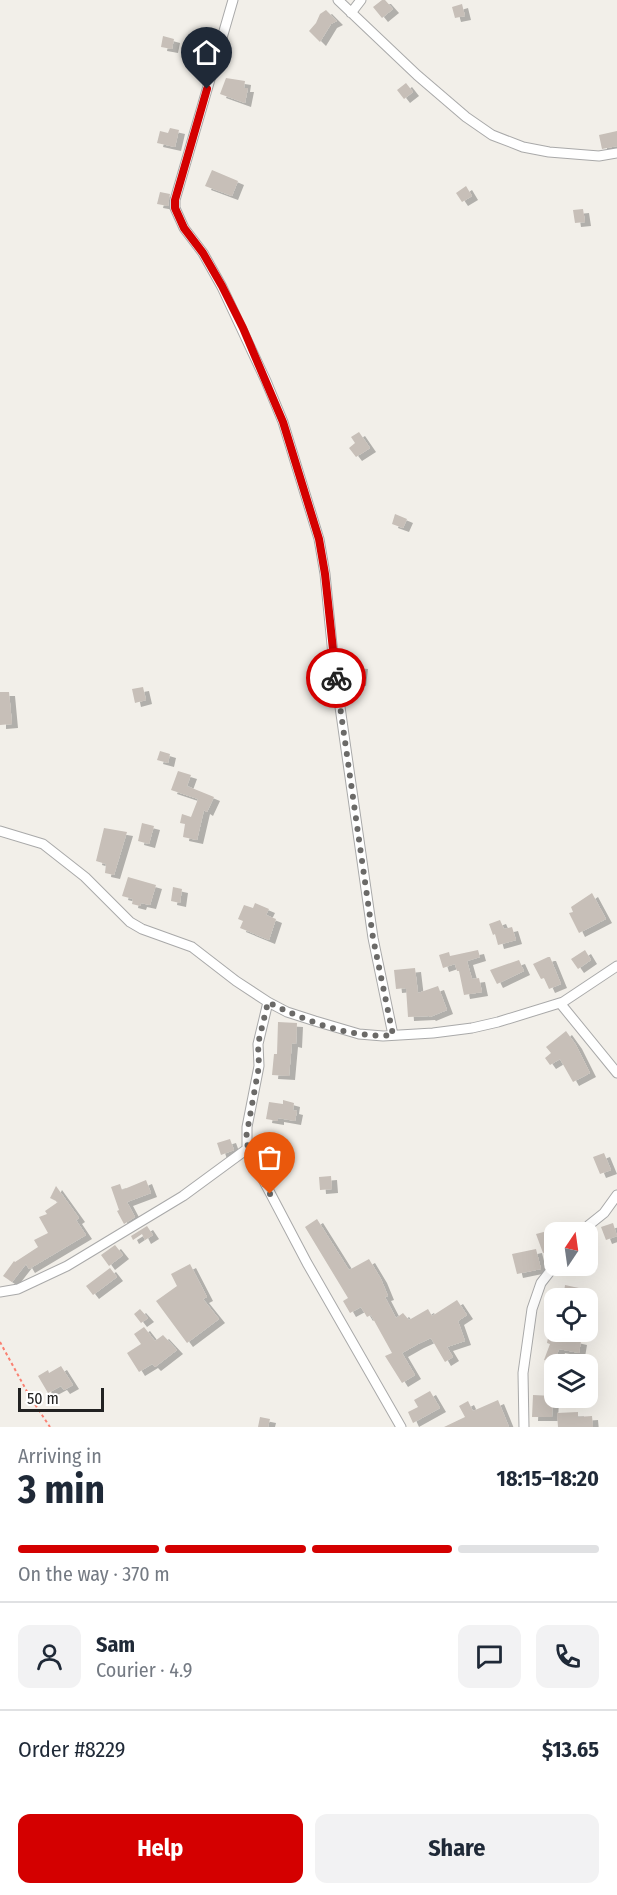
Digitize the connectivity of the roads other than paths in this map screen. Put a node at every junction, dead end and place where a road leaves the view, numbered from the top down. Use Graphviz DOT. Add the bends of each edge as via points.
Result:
graph roads {
  1 [pos="232,0"];
  2 [pos="339,0"];
  3 [pos="361,0"];
  4 [pos="351,13"];
  5 [pos="617,153"];
  6 [pos="0,831"];
  7 [pos="617,966"];
  8 [pos="268,1002"];
  9 [pos="562,1003"];
  10 [pos="393,1035"];
  11 [pos="617,1072"];
  12 [pos="247,1149"];
  13 [pos="617,1196"];
  14 [pos="592,1222"];
  15 [pos="546,1276"];
  16 [pos="0,1292"];
  17 [pos="401,1427"];
  18 [pos="524,1427"];
  1 -- 10 [label="street" via="175,208 243,328 283,422 319,539 373,938"];
  2 -- 4 [label="street"];
  3 -- 4 [label="street"];
  4 -- 5 [label="street" via="417,75 492,135 549,152 599,156"];
  6 -- 8 [label="street" via="43,844 85,877 130,922 192,947"];
  7 -- 9 [label="street"];
  8 -- 10 [label="street" via="336,1028 370,1036"];
  8 -- 12 [label="street" via="258,1044 259,1066 247,1127"];
  9 -- 10 [label="street" via="472,1028"];
  9 -- 11 [label="street"];
  12 -- 16 [label="street" via="183,1196 67,1266 18,1289"];
  12 -- 17 [label="street"];
  13 -- 14 [label="street"];
  15 -- 18 [label="street" via="532,1309 523,1372"];
}
